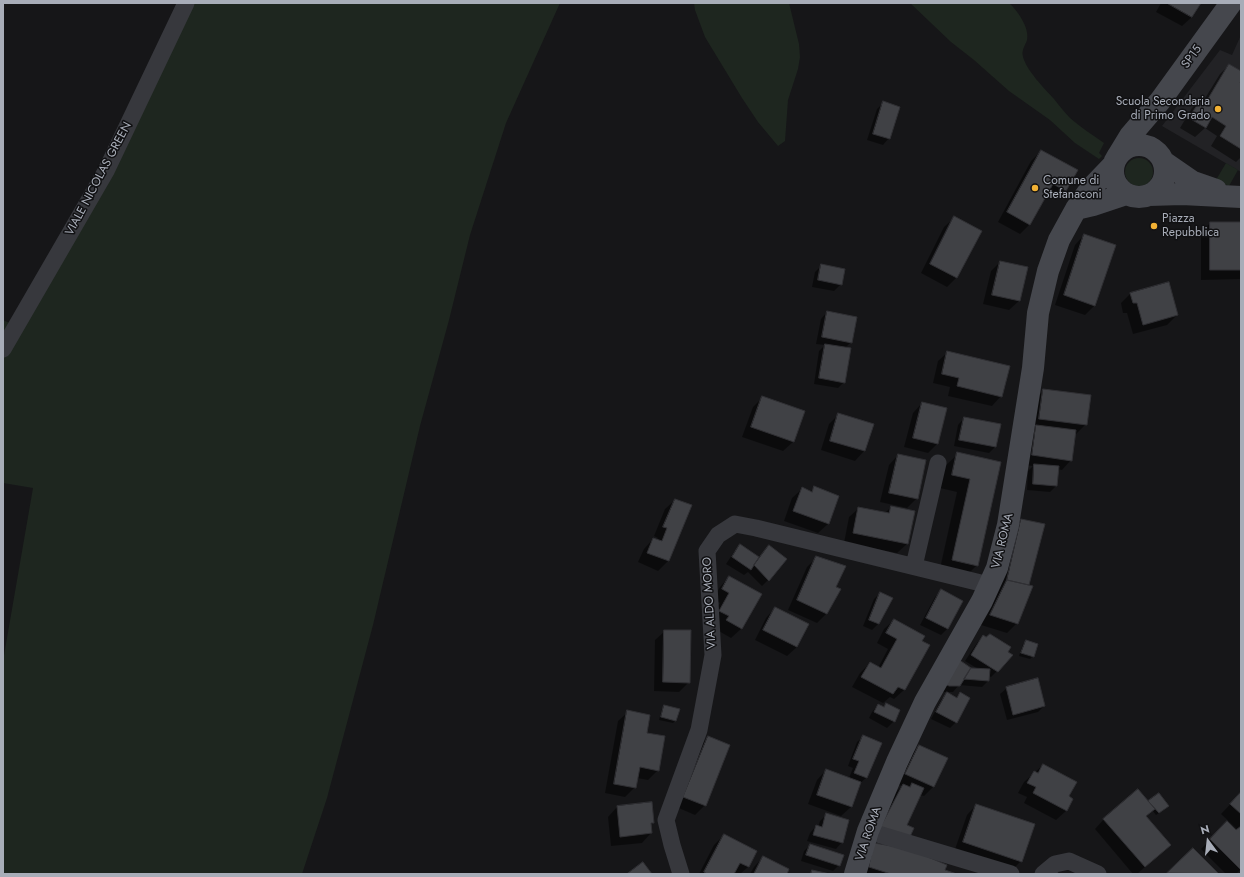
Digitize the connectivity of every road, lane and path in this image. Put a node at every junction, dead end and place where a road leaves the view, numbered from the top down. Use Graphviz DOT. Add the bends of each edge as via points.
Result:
graph roads {
  1 [pos="186,3"];
  2 [pos="1231,3"];
  3 [pos="1152,111"];
  4 [pos="1162,157"];
  5 [pos="1115,161"];
  6 [pos="1126,194"];
  7 [pos="1149,195"];
  8 [pos="1238,197"];
  9 [pos="1076,209"];
  10 [pos="3,349"];
  11 [pos="938,463"];
  12 [pos="914,566"];
  13 [pos="989,585"];
  14 [pos="868,831"];
  15 [pos="860,873"];
  16 [pos="681,874"];
  17 [pos="1011,874"];
  18 [pos="1043,874"];
  19 [pos="1098,874"];
  1 -- 10 [label="street, VIALE NICOLAS GREEN" via="106,171"];
  2 -- 3 [label="street, SP15"];
  3 -- 4 [label="street" via="1155,139"];
  3 -- 5 [label="street, SP15" via="1130,136"];
  4 -- 5 [label="street" via="1151,148 1134,145 1124,150"];
  4 -- 7 [label="street" via="1166,170 1165,178 1162,185"];
  4 -- 8 [label="street" via="1193,182"];
  5 -- 6 [label="street" via="1114,178"];
  5 -- 9 [label="street, VIA ROMA"];
  6 -- 7 [label="street" via="1138,197"];
  6 -- 9 [label="street"];
  7 -- 8 [label="street"];
  9 -- 13 [label="street, VIA ROMA" via="1059,240 1048,271 1040,306 1033,368 1008,525 997,568"];
  11 -- 12 [label="street"];
  12 -- 13 [label="street, VIA ALDO MORO"];
  12 -- 16 [label="street, VIA ALDO MORO" via="735,524 718,535 707,551 713,655 699,730 666,820"];
  13 -- 14 [label="street, VIA ROMA" via="926,702"];
  14 -- 15 [label="street, VIA ROMA"];
  14 -- 17 [label="street"];
  18 -- 19 [label="street" via="1055,864 1069,862"];
}
